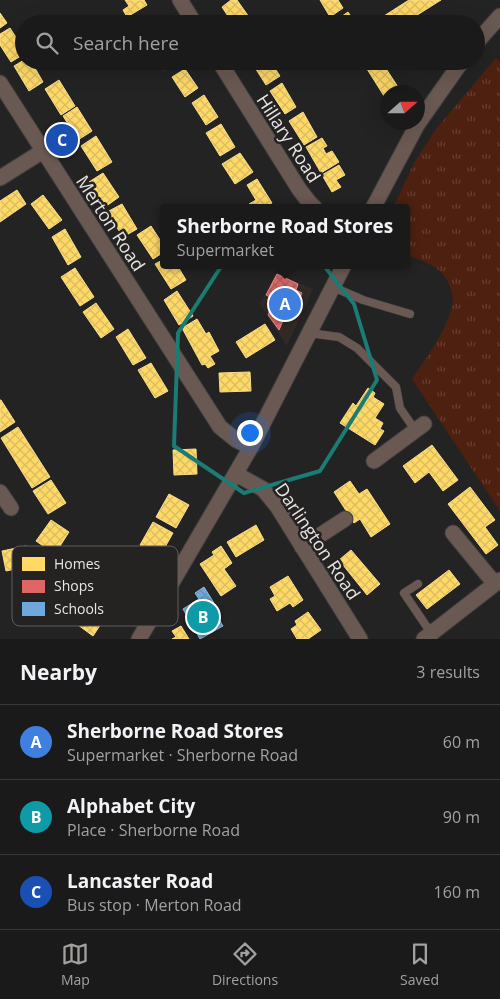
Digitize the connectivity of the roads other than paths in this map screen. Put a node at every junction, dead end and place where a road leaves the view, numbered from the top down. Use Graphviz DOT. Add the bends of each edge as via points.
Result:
graph roads {
  1 [pos="180,0"];
  2 [pos="189,15"];
  3 [pos="500,16"];
  4 [pos="485,33"];
  5 [pos="224,70"];
  6 [pos="456,70"];
  7 [pos="0,83"];
  8 [pos="43,151"];
  9 [pos="0,178"];
  10 [pos="311,204"];
  11 [pos="375,204"];
  12 [pos="342,269"];
  13 [pos="332,288"];
  14 [pos="410,314"];
  15 [pos="310,331"];
  16 [pos="420,427"];
  17 [pos="251,447"];
  18 [pos="374,461"];
  19 [pos="236,474"];
  20 [pos="0,492"];
  21 [pos="11,508"];
  22 [pos="345,519"];
  23 [pos="453,532"];
  24 [pos="302,547"];
  25 [pos="178,573"];
  26 [pos="498,582"];
  27 [pos="418,584"];
  28 [pos="147,626"];
  29 [pos="428,636"];
  30 [pos="139,639"];
  31 [pos="360,639"];
  1 -- 2 [label="street"];
  3 -- 4 [label="street"];
  5 -- 10 [label="street, Hillary Road"];
  6 -- 11 [label="street" via="418,125"];
  7 -- 8 [label="street, Merton Road"];
  8 -- 9 [label="street"];
  8 -- 17 [label="street, Merton Road" via="220,427"];
  12 -- 13 [label="street"];
  13 -- 14 [label="lane"];
  13 -- 15 [label="street"];
  15 -- 16 [label="lane" via="340,337 357,348 396,387 400,408"];
  15 -- 17 [label="street"];
  16 -- 18 [label="street"];
  17 -- 19 [label="street"];
  19 -- 24 [label="street, Darlington Road" via="263,489 278,506"];
  19 -- 25 [label="street"];
  20 -- 21 [label="street"];
  22 -- 24 [label="street"];
  23 -- 26 [label="street"];
  24 -- 31 [label="street, Darlington Road"];
  26 -- 29 [label="street"];
  27 -- 29 [label="lane" via="404,593"];
  28 -- 30 [label="street"];
}
